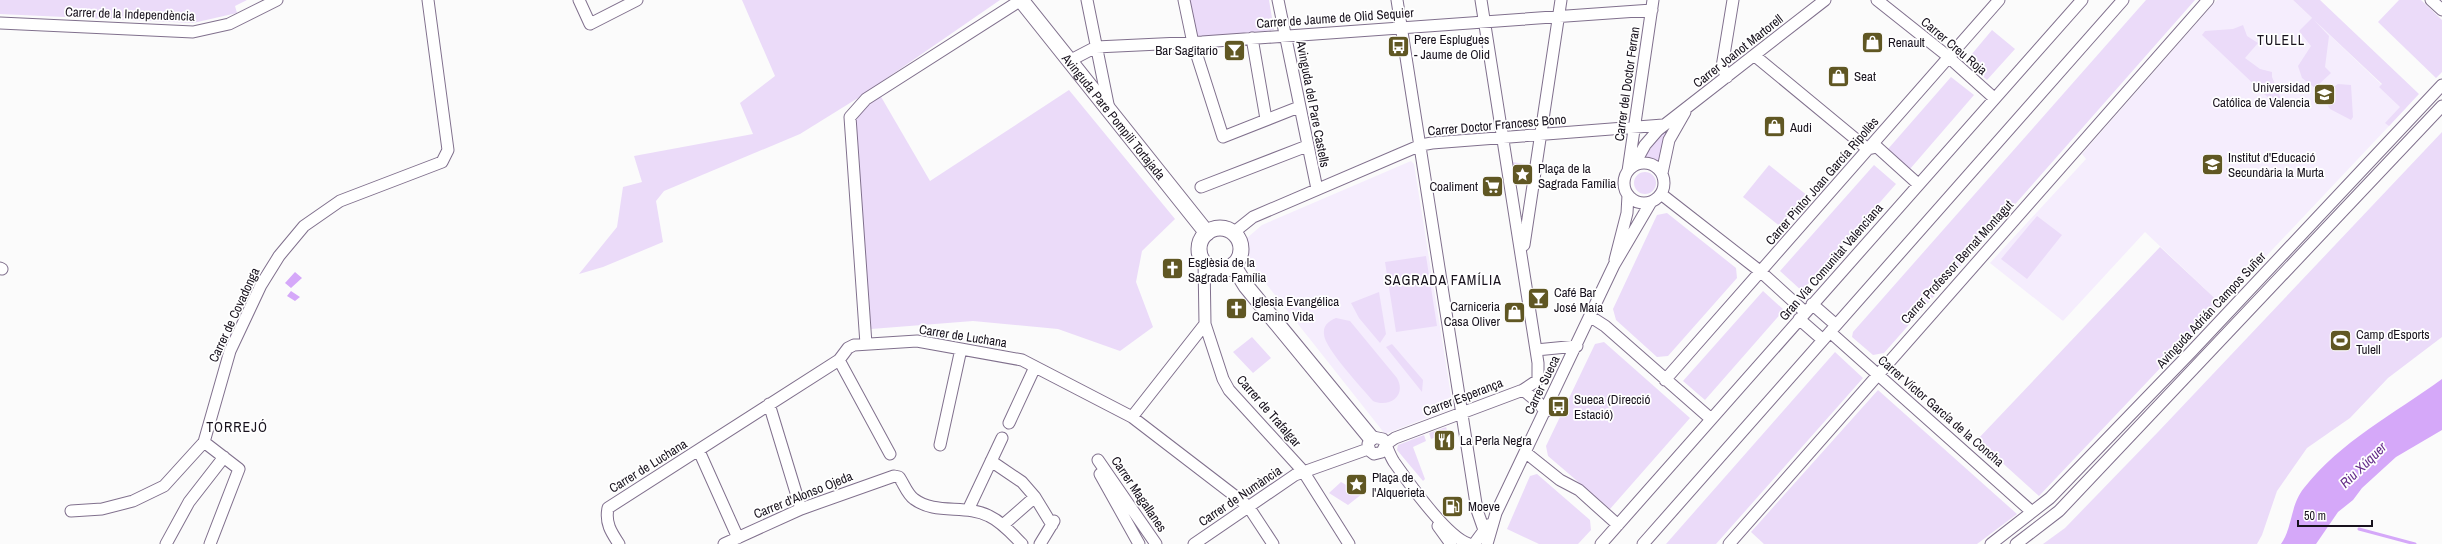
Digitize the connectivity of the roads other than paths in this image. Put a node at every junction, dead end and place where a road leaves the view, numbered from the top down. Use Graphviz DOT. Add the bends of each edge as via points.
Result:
graph roads {
  1 [pos="277,0"];
  2 [pos="428,0"];
  3 [pos="579,0"];
  4 [pos="637,0"];
  5 [pos="1021,0"];
  6 [pos="1087,0"];
  7 [pos="1184,0"];
  8 [pos="1278,0"];
  9 [pos="1397,0"];
  10 [pos="1481,0"];
  11 [pos="1560,0"];
  12 [pos="1733,0"];
  13 [pos="1825,0"];
  14 [pos="1877,0"];
  15 [pos="1999,0"];
  16 [pos="2082,0"];
  17 [pos="2123,0"];
  18 [pos="2208,0"];
  19 [pos="2431,0"];
  20 [pos="1652,5"];
  21 [pos="2442,10"];
  22 [pos="1558,16"];
  23 [pos="1484,22"];
  24 [pos="0,23"];
  25 [pos="1401,27"];
  26 [pos="1285,36"];
  27 [pos="1252,38"];
  28 [pos="1193,42"];
  29 [pos="1096,47"];
  30 [pos="1755,56"];
  31 [pos="1948,57"];
  32 [pos="1071,60"];
  33 [pos="1727,77"];
  34 [pos="2442,84"];
  35 [pos="1994,98"];
  36 [pos="2442,106"];
  37 [pos="1300,107"];
  38 [pos="1686,110"];
  39 [pos="1110,112"];
  40 [pos="1266,119"];
  41 [pos="1664,125"];
  42 [pos="1635,128"];
  43 [pos="1540,135"];
  44 [pos="1502,138"];
  45 [pos="1421,145"];
  46 [pos="1307,146"];
  47 [pos="1868,149"];
  48 [pos="1631,168"];
  49 [pos="1662,172"];
  50 [pos="1918,184"];
  51 [pos="1201,187"];
  52 [pos="1317,189"];
  53 [pos="1661,194"];
  54 [pos="1628,195"];
  55 [pos="1651,202"];
  56 [pos="1207,233"];
  57 [pos="1233,233"];
  58 [pos="1523,262"];
  59 [pos="1208,265"];
  60 [pos="1233,265"];
  61 [pos="1614,265"];
  62 [pos="1761,272"];
  63 [pos="1806,312"];
  64 [pos="1591,317"];
  65 [pos="1205,324"];
  66 [pos="1830,332"];
  67 [pos="866,344"];
  68 [pos="1577,346"];
  69 [pos="961,349"];
  70 [pos="1536,350"];
  71 [pos="839,360"];
  72 [pos="1035,367"];
  73 [pos="1877,373"];
  74 [pos="1665,380"];
  75 [pos="1522,390"];
  76 [pos="769,404"];
  77 [pos="1463,412"];
  78 [pos="1545,412"];
  79 [pos="1132,417"];
  80 [pos="1711,420"];
  81 [pos="1009,423"];
  82 [pos="1002,438"];
  83 [pos="204,442"];
  84 [pos="940,445"];
  85 [pos="1377,446"];
  86 [pos="699,451"];
  87 [pos="1525,452"];
  88 [pos="890,454"];
  89 [pos="224,458"];
  90 [pos="991,461"];
  91 [pos="1303,471"];
  92 [pos="1035,497"];
  93 [pos="1248,506"];
  94 [pos="801,509"];
  95 [pos="968,510"];
  96 [pos="71,511"];
  97 [pos="2032,512"];
  98 [pos="1494,517"];
  99 [pos="1618,525"];
  100 [pos="1003,526"];
  101 [pos="1484,530"];
  102 [pos="738,538"];
  103 [pos="166,544"];
  104 [pos="210,544"];
  105 [pos="619,544"];
  106 [pos="724,544"];
  107 [pos="1022,544"];
  108 [pos="1040,544"];
  109 [pos="1139,544"];
  110 [pos="1156,544"];
  111 [pos="1194,544"];
  112 [pos="1273,544"];
  113 [pos="1349,544"];
  114 [pos="1451,544"];
  115 [pos="1469,544"];
  116 [pos="1475,544"];
  117 [pos="1487,544"];
  118 [pos="1601,544"];
  119 [pos="1643,544"];
  120 [pos="1729,544"];
  121 [pos="1991,544"];
  122 [pos="2016,544"];
  1 -- 24 [label="street, Carrer de la Independència" via="229,24 193,32"];
  2 -- 83 [label="street, Carrer de Covadonga" via="448,150 442,162 340,201 304,226 279,256 262,284 227,359"];
  3 -- 4 [label="street" via="590,24"];
  5 -- 32 [label="street, Avinguda Pare Pompili Tortajada"];
  5 -- 67 [label="street" via="866,99 850,117"];
  6 -- 29 [label="street"];
  7 -- 28 [label="street"];
  8 -- 26 [label="street, Avinguda del Pare Castells"];
  9 -- 25 [label="street"];
  10 -- 23 [label="street"];
  11 -- 22 [label="street"];
  12 -- 33 [label="street" via="1722,67"];
  13 -- 30 [label="street, Carrer Joanot Martorell"];
  14 -- 31 [label="street, Carrer Creu Roja"];
  15 -- 31 [label="street, Carrer Pintor Joan García Ripollès"];
  16 -- 35 [label="street, Gran Via Comunitat Valenciana"];
  17 -- 66 [label="street"];
  18 -- 73 [label="street, Carrer Professor Bernat Montagut"];
  19 -- 21 [label="street"];
  20 -- 22 [label="street, Carrer de Jaume de Olid Sequier"];
  20 -- 42 [label="street, Carrer del Doctor Ferran"];
  22 -- 23 [label="street, Carrer de Jaume de Olid Sequier"];
  22 -- 43 [label="street"];
  23 -- 25 [label="street, Carrer de Jaume de Olid Sequier"];
  23 -- 44 [label="street"];
  25 -- 26 [label="street, Carrer de Jaume de Olid Sequier"];
  25 -- 45 [label="street"];
  26 -- 27 [label="street, Carrer de Jaume de Olid Sequier"];
  26 -- 37 [label="street, Avinguda del Pare Castells"];
  27 -- 28 [label="street, Carrer de Jaume de Olid Sequier"];
  27 -- 40 [label="street"];
  28 -- 29 [label="street, Carrer de Jaume de Olid Sequier"];
  28 -- 40 [label="street" via="1224,137"];
  29 -- 32 [label="street, Carrer de Jaume de Olid Sequier"];
  29 -- 39 [label="street"];
  30 -- 33 [label="street, Carrer Joanot Martorell"];
  30 -- 47 [label="street"];
  31 -- 35 [label="street, Carrer Creu Roja"];
  31 -- 47 [label="street, Carrer Pintor Joan García Ripollès"];
  32 -- 39 [label="street, Avinguda Pare Pompili Tortajada"];
  33 -- 38 [label="street, Carrer Joanot Martorell"];
  34 -- 97 [label="street, Avinguda Adrián Campos Suñer" via="2186,357 2050,498"];
  35 -- 50 [label="street, Gran Via Comunitat Valenciana"];
  36 -- 122 [label="street, Avinguda Adrián Campos Suñer" via="2059,511"];
  37 -- 40 [label="street"];
  37 -- 46 [label="street, Avinguda del Pare Castells"];
  38 -- 41 [label="street, Carrer Joanot Martorell"];
  38 -- 49 [label="street, Carrer Joanot Martorell" via="1669,140"];
  39 -- 56 [label="street, Avinguda Pare Pompili Tortajada"];
  41 -- 42 [label="street, Carrer Doctor Francesc Bono"];
  41 -- 48 [label="street, Carrer Joanot Martorell" via="1648,141"];
  42 -- 43 [label="street, Carrer Doctor Francesc Bono"];
  42 -- 48 [label="street, Carrer del Doctor Ferran"];
  43 -- 44 [label="street, Carrer Doctor Francesc Bono"];
  43 -- 58 [label="street"];
  44 -- 45 [label="street, Carrer Doctor Francesc Bono"];
  44 -- 58 [label="street"];
  45 -- 52 [label="street, Carrer Doctor Francesc Bono"];
  45 -- 77 [label="street"];
  46 -- 51 [label="street"];
  46 -- 52 [label="street, Avinguda del Pare Castells"];
  47 -- 50 [label="street" via="1876,147"];
  47 -- 62 [label="street, Carrer Pintor Joan García Ripollès"];
  48 -- 49 [label="street" via="1646,163 1652,164"];
  48 -- 54 [label="street" via="1624,182"];
  49 -- 53 [label="street" via="1664,184"];
  50 -- 63 [label="street, Gran Via Comunitat Valenciana"];
  52 -- 57 [label="street, Carrer Doctor Francesc Bono" via="1253,217"];
  53 -- 55 [label="street"];
  53 -- 62 [label="street, Carrer Víctor García de la Concha"];
  54 -- 55 [label="street" via="1638,202"];
  54 -- 61 [label="street, Carrer Sueca" via="1627,214"];
  55 -- 61 [label="street, Carrer Sueca"];
  56 -- 57 [label="street" via="1220,228"];
  56 -- 59 [label="street" via="1200,250"];
  57 -- 60 [label="street" via="1241,249"];
  58 -- 70 [label="street"];
  59 -- 60 [label="street" via="1224,270"];
  59 -- 65 [label="street, Carrer de Trafalgar" via="1205,282"];
  60 -- 85 [label="street" via="1246,286"];
  61 -- 64 [label="street, Carrer Sueca"];
  62 -- 63 [label="street, Carrer Víctor García de la Concha"];
  62 -- 74 [label="street, Carrer Pintor Joan García Ripollès"];
  63 -- 66 [label="street, Carrer Víctor García de la Concha"];
  63 -- 66 [label="street, Carrer Víctor García de la Concha"];
  63 -- 80 [label="street, Gran Via Comunitat Valenciana"];
  64 -- 68 [label="street, Carrer Sueca"];
  64 -- 74 [label="street" via="1605,326"];
  65 -- 79 [label="street"];
  65 -- 91 [label="street, Carrer de Trafalgar" via="1229,390"];
  66 -- 73 [label="street, Carrer Víctor García de la Concha"];
  66 -- 119 [label="street"];
  67 -- 69 [label="street, Carrer de Luchana" via="917,341"];
  67 -- 71 [label="street, Carrer de Luchana" via="848,348"];
  68 -- 70 [label="street"];
  68 -- 78 [label="street, Carrer Sueca"];
  69 -- 72 [label="street, Carrer de Luchana" via="1022,360"];
  69 -- 84 [label="street"];
  70 -- 75 [label="street" via="1538,380"];
  71 -- 76 [label="street, Carrer de Luchana"];
  71 -- 88 [label="street"];
  72 -- 79 [label="street, Carrer de Luchana"];
  72 -- 81 [label="street"];
  73 -- 97 [label="street, Carrer Víctor García de la Concha"];
  73 -- 120 [label="street, Carrer Professor Bernat Montagut"];
  74 -- 80 [label="street"];
  75 -- 77 [label="street, Carrer Esperança"];
  75 -- 78 [label="street, Carrer Esperança" via="1539,403"];
  76 -- 86 [label="street, Carrer de Luchana"];
  76 -- 94 [label="street"];
  77 -- 85 [label="street, Carrer Esperança"];
  77 -- 101 [label="street" via="1477,510"];
  78 -- 87 [label="street, Carrer Sueca"];
  79 -- 93 [label="street, Carrer de Luchana"];
  80 -- 99 [label="street, Gran Via Comunitat Valenciana"];
  82 -- 90 [label="street"];
  83 -- 89 [label="street"];
  83 -- 96 [label="street, Carrer de Covadonga" via="164,486 133,501 102,509"];
  85 -- 91 [label="street, Carrer Esperança"];
  85 -- 114 [label="street"];
  85 -- 115 [label="street" via="1436,516 1458,538"];
  86 -- 102 [label="street"];
  86 -- 105 [label="street, Carrer de Luchana" via="608,508 608,526"];
  87 -- 98 [label="street, Carrer Sueca"];
  87 -- 99 [label="street" via="1560,480 1579,490"];
  89 -- 103 [label="street" via="189,502"];
  89 -- 104 [label="street" via="239,469"];
  90 -- 92 [label="street" via="1022,482"];
  90 -- 95 [label="street"];
  91 -- 93 [label="street, Carrer de Numància"];
  91 -- 113 [label="street, Carrer de Trafalgar"];
  92 -- 100 [label="street"];
  92 -- 108 [label="street" via="1053,523"];
  93 -- 111 [label="street, Carrer de Numància"];
  93 -- 112 [label="street, Carrer de Luchana"];
  94 -- 95 [label="street, Carrer d'Alonso Ojeda" via="894,476 899,477 915,500 931,506"];
  94 -- 102 [label="street, Carrer d'Alonso Ojeda"];
  95 -- 100 [label="street" via="988,515"];
  97 -- 121 [label="street, Avinguda Adrián Campos Suñer"];
  98 -- 101 [label="street, Carrer Sueca"];
  98 -- 117 [label="street, Carrer Sueca"];
  99 -- 118 [label="street, Gran Via Comunitat Valenciana"];
  100 -- 107 [label="street"];
  101 -- 116 [label="street, Carrer Sueca"];
  102 -- 106 [label="street, Carrer d'Alonso Ojeda"];
  109 -- 110 [label="street, Carrer Magallanes" via="1097,462"];
}
